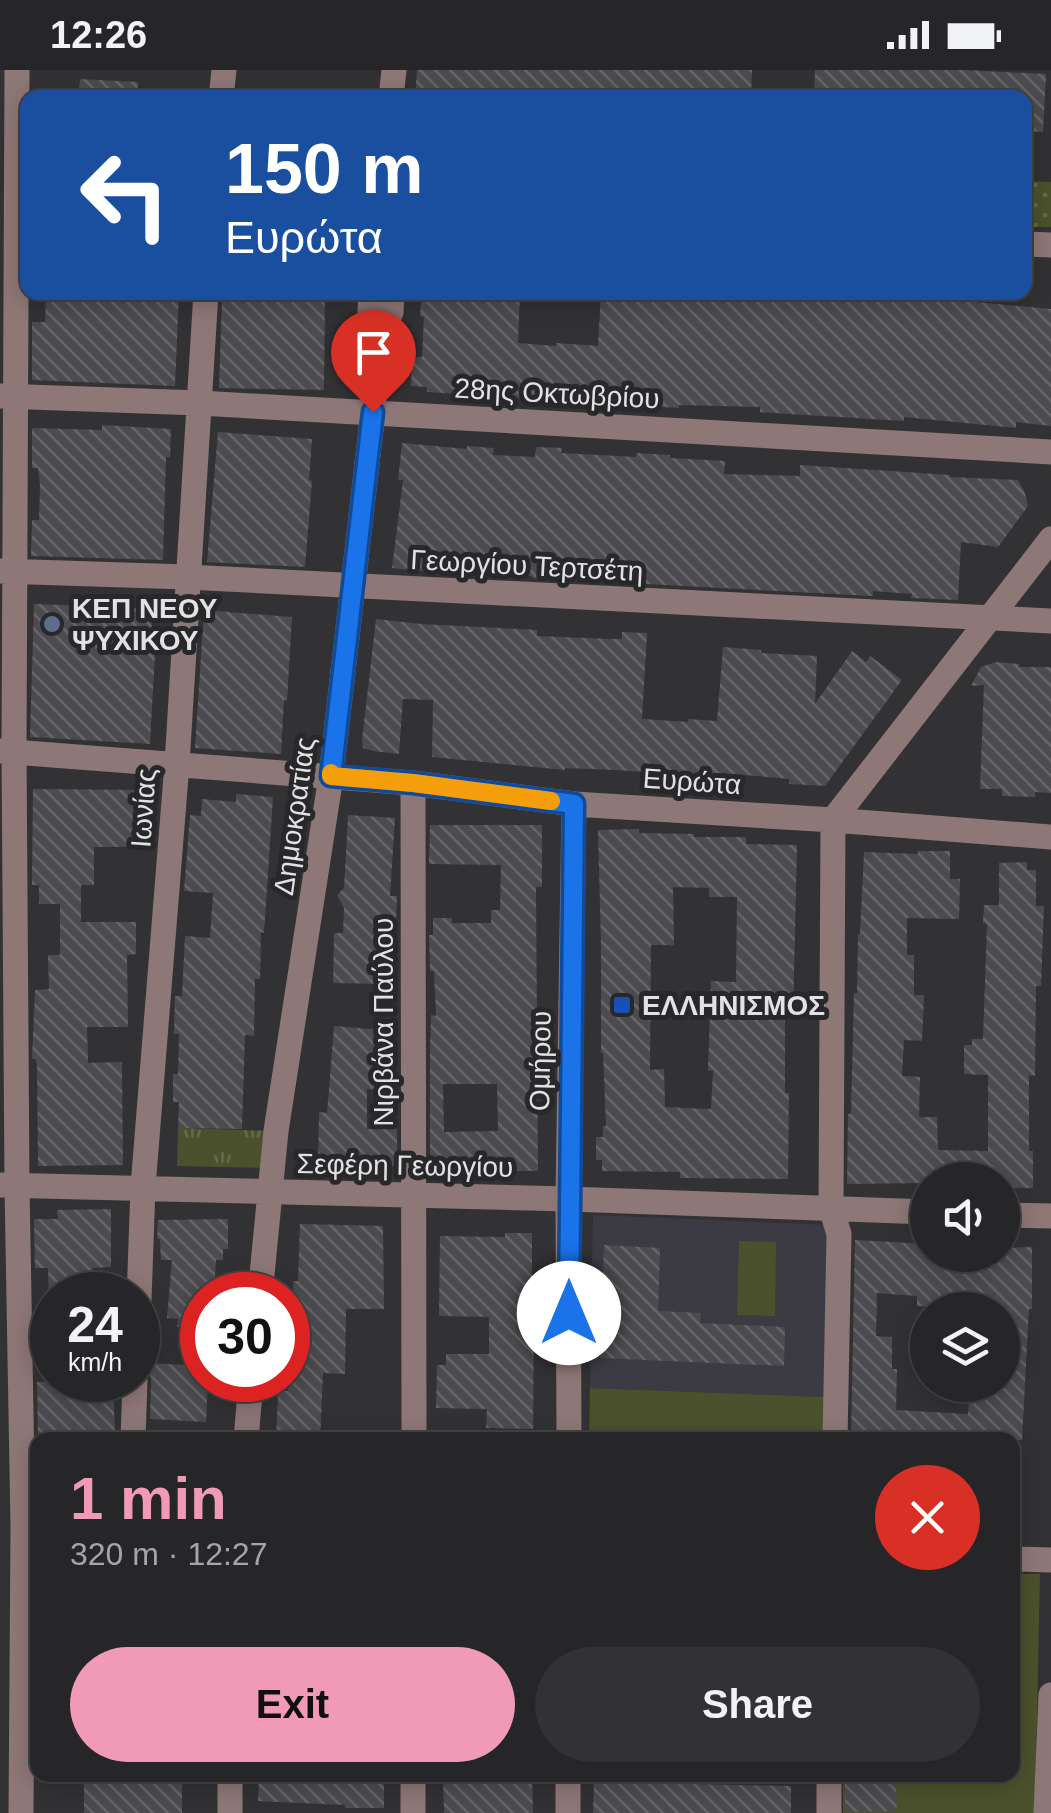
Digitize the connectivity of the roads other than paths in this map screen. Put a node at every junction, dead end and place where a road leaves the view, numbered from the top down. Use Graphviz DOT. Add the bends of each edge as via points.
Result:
graph roads {
  1 [pos="16,70"];
  2 [pos="15,227"];
  3 [pos="206,300"];
  4 [pos="370,300"];
  5 [pos="392,300"];
  6 [pos="378,344"];
  7 [pos="7,396"];
  8 [pos="200,403"];
  9 [pos="373,412"];
  10 [pos="1051,452"];
  11 [pos="1051,539"];
  12 [pos="7,572"];
  13 [pos="187,576"];
  14 [pos="354,586"];
  15 [pos="990,618"];
  16 [pos="1051,622"];
  17 [pos="7,751"];
  18 [pos="176,764"];
  19 [pos="331,776"];
  20 [pos="413,783"];
  21 [pos="574,804"];
  22 [pos="834,820"];
  23 [pos="1051,837"];
  24 [pos="8,1186"];
  25 [pos="143,1187"];
  26 [pos="270,1192"];
  27 [pos="414,1197"];
  28 [pos="568,1199"];
  29 [pos="831,1208"];
  30 [pos="910,1211"];
  31 [pos="1020,1215"];
  32 [pos="1051,1216"];
  33 [pos="140,1272"];
  34 [pos="262,1272"];
  35 [pos="134,1402"];
  36 [pos="249,1402"];
  37 [pos="133,1432"];
  38 [pos="247,1432"];
  39 [pos="414,1432"];
  40 [pos="569,1432"];
  41 [pos="836,1432"];
  42 [pos="20,1527"];
  43 [pos="1020,1559"];
  44 [pos="1051,1560"];
  45 [pos="1051,1695"];
  46 [pos="230,1782"];
  47 [pos="413,1782"];
  48 [pos="568,1782"];
  49 [pos="829,1782"];
  50 [pos="22,1813"];
  51 [pos="230,1813"];
  52 [pos="413,1813"];
  53 [pos="568,1813"];
  54 [pos="829,1813"];
  55 [pos="1046,1813"];
  1 -- 2 [label="street"];
  2 -- 7 [label="street"];
  3 -- 8 [label="street, Ιωνίας"];
  4 -- 6 [label="street, Δημοκρατίας"];
  5 -- 6 [label="street, Δημοκρατίας"];
  6 -- 9 [label="street, Δημοκρατίας"];
  7 -- 8 [label="street, 28ης Οκτωβρίου"];
  7 -- 12 [label="street"];
  8 -- 9 [label="street, 28ης Οκτωβρίου"];
  8 -- 13 [label="street, Ιωνίας"];
  9 -- 10 [label="street, 28ης Οκτωβρίου"];
  9 -- 14 [label="street, Δημοκρατίας"];
  11 -- 15 [label="street"];
  12 -- 13 [label="street, Γεωργίου Τερτσέτη"];
  12 -- 17 [label="street"];
  13 -- 14 [label="street, Γεωργίου Τερτσέτη"];
  13 -- 18 [label="street, Ιωνίας"];
  14 -- 15 [label="street, Γεωργίου Τερτσέτη"];
  14 -- 19 [label="street, Δημοκρατίας"];
  15 -- 16 [label="street, Γεωργίου Τερτσέτη"];
  15 -- 22 [label="street"];
  17 -- 18 [label="street, Ευρώτα"];
  17 -- 24 [label="street"];
  18 -- 19 [label="street, Ευρώτα"];
  18 -- 25 [label="street, Ιωνίας"];
  19 -- 20 [label="street, Ευρώτα"];
  19 -- 26 [label="street, Δημοκρατίας"];
  20 -- 21 [label="street, Ευρώτα"];
  20 -- 27 [label="street, Νιρβάνα Παύλου"];
  21 -- 22 [label="street, Ευρώτα"];
  21 -- 28 [label="street, Ομήρου"];
  22 -- 23 [label="street, Ευρώτα"];
  22 -- 29 [label="street"];
  24 -- 25 [label="street, Σεφέρη Γεωργίου"];
  24 -- 42 [label="street"];
  25 -- 26 [label="street, Σεφέρη Γεωργίου"];
  25 -- 33 [label="street, Ιωνίας"];
  26 -- 27 [label="street, Σεφέρη Γεωργίου"];
  26 -- 34 [label="street, Δημοκρατίας"];
  27 -- 28 [label="street, Σεφέρη Γεωργίου"];
  27 -- 39 [label="street, Νιρβάνα Παύλου"];
  28 -- 29 [label="street, Σεφέρη Γεωργίου"];
  28 -- 40 [label="street, Ομήρου"];
  29 -- 30 [label="street, Σεφέρη Γεωργίου"];
  29 -- 41 [label="street" via="839,1234"];
  31 -- 32 [label="street"];
  35 -- 37 [label="street"];
  36 -- 38 [label="street"];
  42 -- 50 [label="street"];
  43 -- 44 [label="street"];
  45 -- 55 [label="street"];
  46 -- 51 [label="street"];
  47 -- 52 [label="street"];
  48 -- 53 [label="street"];
  49 -- 54 [label="street"];
}
